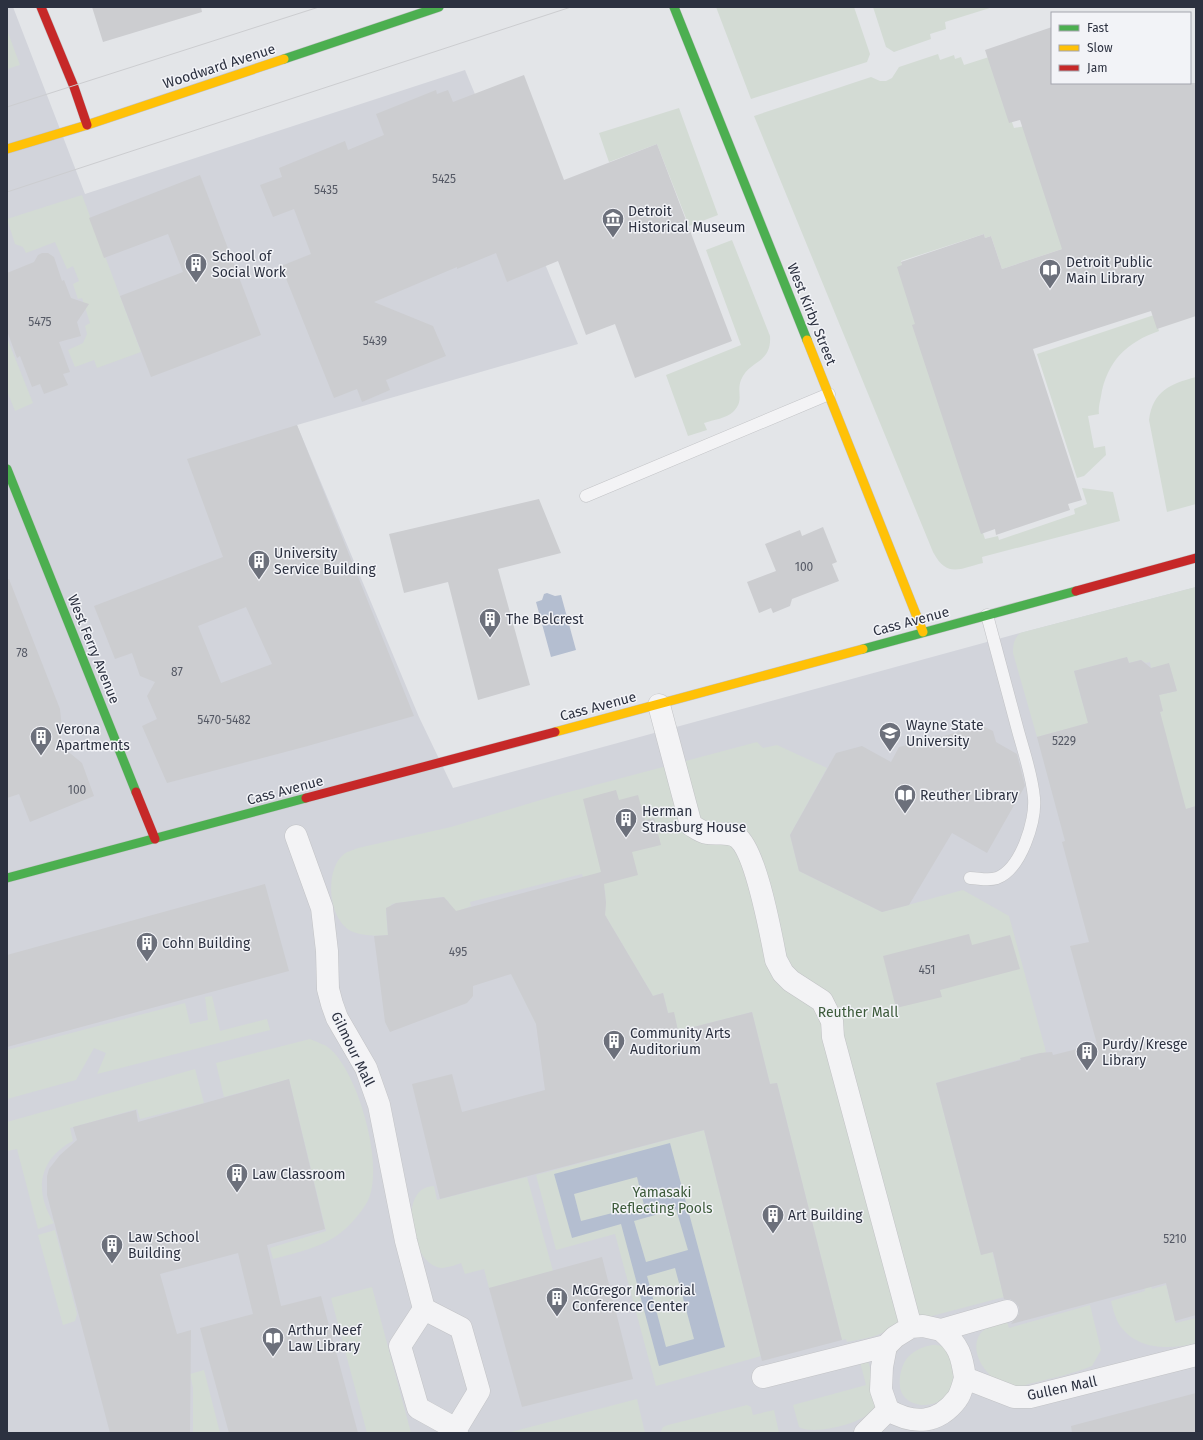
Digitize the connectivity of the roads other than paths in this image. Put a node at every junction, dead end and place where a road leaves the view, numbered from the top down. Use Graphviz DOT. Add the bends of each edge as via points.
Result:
graph roads {
  1 [pos="41,7"];
  2 [pos="439,7"];
  3 [pos="674,7"];
  4 [pos="87,125"];
  5 [pos="7,149"];
  6 [pos="829,394"];
  7 [pos="7,468"];
  8 [pos="586,496"];
  9 [pos="20,501"];
  10 [pos="7,504"];
  11 [pos="1196,558"];
  12 [pos="987,615"];
  13 [pos="923,632"];
  14 [pos="659,705"];
  15 [pos="296,836"];
  16 [pos="155,839"];
  17 [pos="7,878"];
  18 [pos="970,878"];
  19 [pos="424,1309"];
  20 [pos="1007,1311"];
  21 [pos="911,1327"];
  22 [pos="941,1330"];
  23 [pos="886,1346"];
  24 [pos="1196,1355"];
  25 [pos="763,1377"];
  26 [pos="965,1378"];
  27 [pos="888,1410"];
  28 [pos="933,1426"];
  29 [pos="456,1431"];
  30 [pos="865,1433"];
  1 -- 4 [label="street"];
  2 -- 4 [label="street, Woodward Avenue"];
  3 -- 6 [label="street, West Kirby Street"];
  4 -- 5 [label="street, Woodward Avenue"];
  6 -- 8 [label="lane"];
  6 -- 13 [label="street, West Kirby Street"];
  7 -- 9 [label="street, West Ferry Avenue"];
  9 -- 10 [label="lane"];
  9 -- 16 [label="street, West Ferry Avenue"];
  11 -- 12 [label="street, Cass Avenue"];
  12 -- 13 [label="street, Cass Avenue"];
  12 -- 18 [label="lane" via="1029,770 1034,799 1033,820 1020,853 1003,875 996,878"];
  13 -- 14 [label="street, Cass Avenue"];
  14 -- 16 [label="street, Cass Avenue"];
  14 -- 21 [label="street" via="691,825 706,833 728,834 738,838 753,864 776,960 791,981 822,1001 832,1021 833,1037"];
  15 -- 19 [label="street, Gilmour Mall" via="322,908 328,989 332,1004 337,1018 366,1068 379,1105 406,1241"];
  16 -- 17 [label="street, Cass Avenue"];
  19 -- 29 [label="street" via="400,1346 418,1408"];
  19 -- 29 [label="street" via="461,1328 479,1391"];
  20 -- 22 [label="street"];
  21 -- 22 [label="street" via="923,1326"];
  21 -- 23 [label="street" via="895,1336"];
  22 -- 26 [label="street" via="954,1340 963,1361"];
  23 -- 25 [label="street"];
  23 -- 27 [label="street" via="881,1390"];
  24 -- 26 [label="street, Gullen Mall" via="1030,1397 1014,1396"];
  26 -- 28 [label="street" via="958,1398"];
  27 -- 28 [label="street" via="900,1417"];
  27 -- 30 [label="street"];
}
